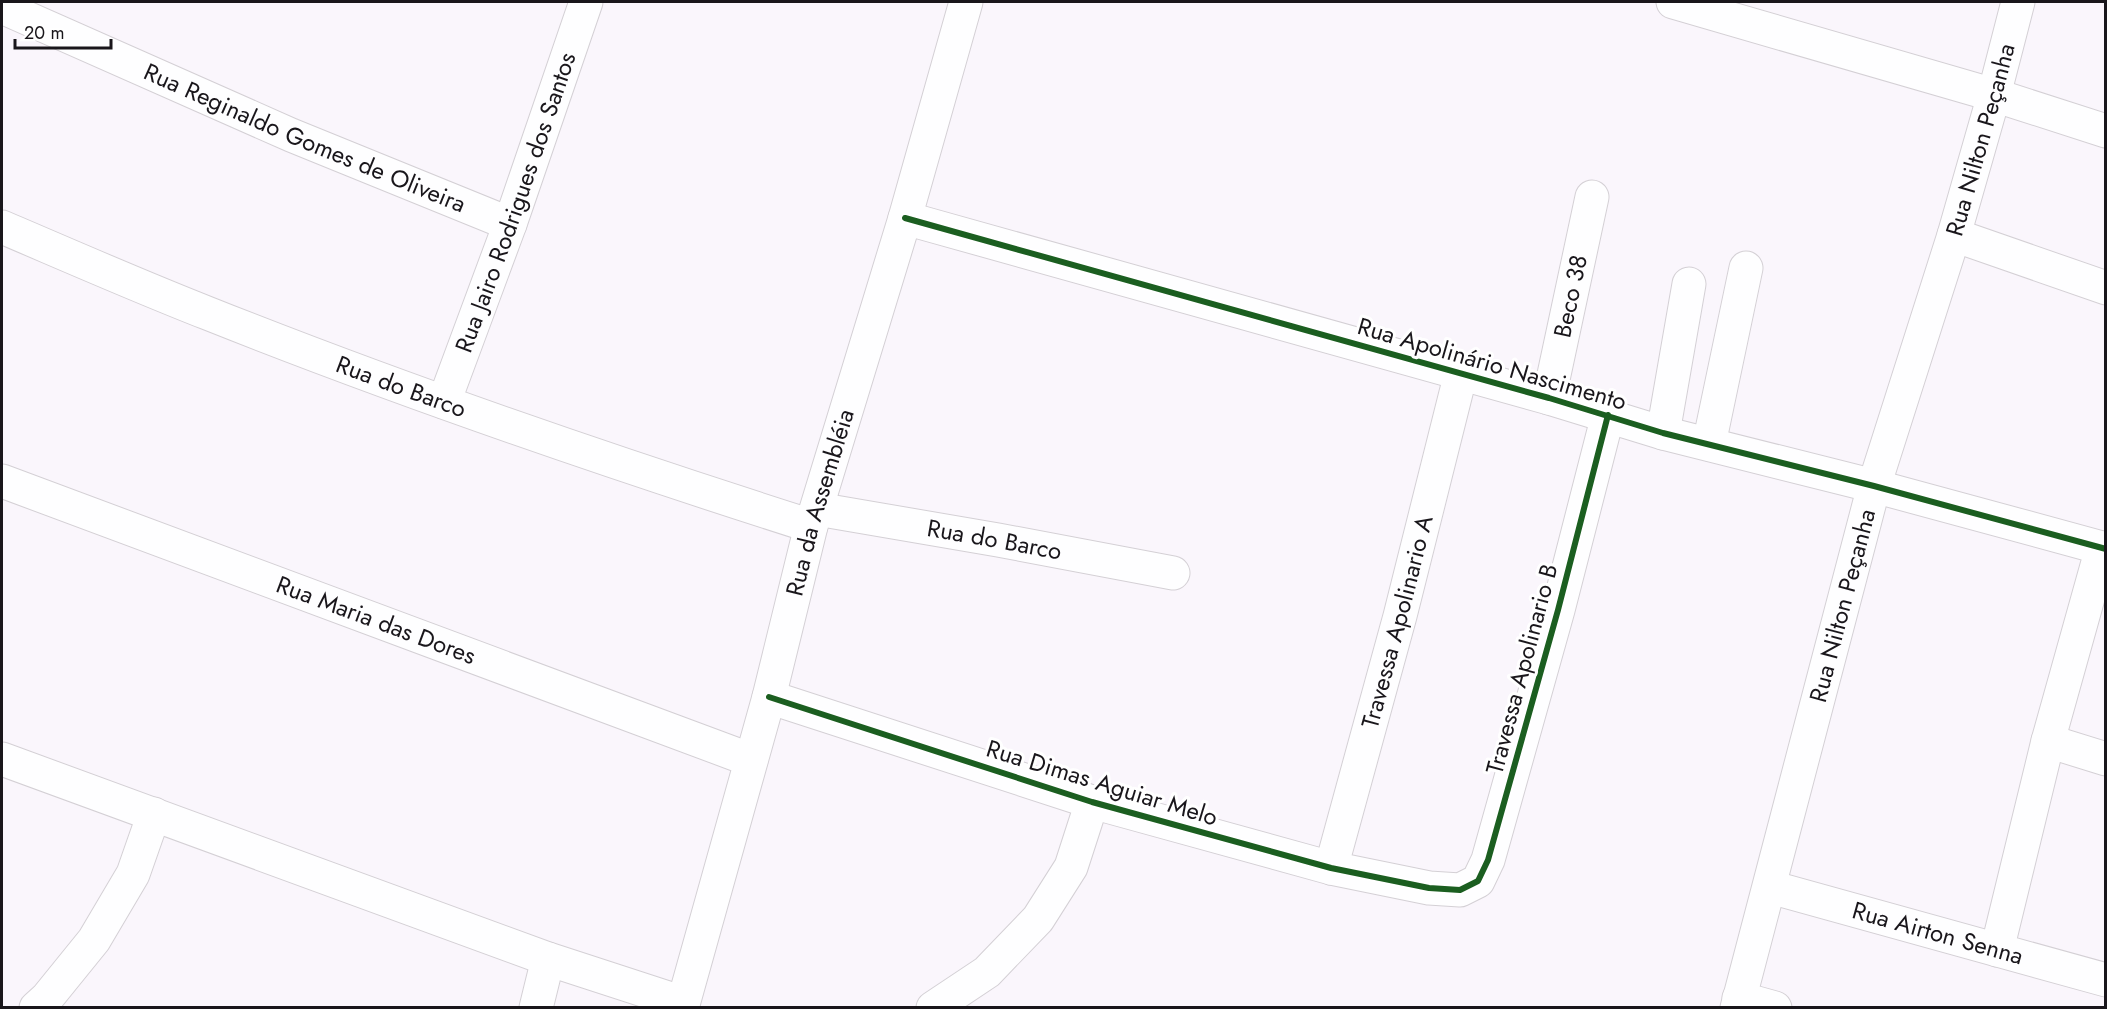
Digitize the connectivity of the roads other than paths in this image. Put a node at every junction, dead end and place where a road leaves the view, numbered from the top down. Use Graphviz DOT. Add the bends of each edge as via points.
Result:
graph roads {
  1 [pos="586,2"];
  2 [pos="966,2"];
  3 [pos="1673,2"];
  4 [pos="2018,2"];
  5 [pos="2,7"];
  6 [pos="1994,95"];
  7 [pos="2106,131"];
  8 [pos="1592,197"];
  9 [pos="905,218"];
  10 [pos="510,224"];
  11 [pos="2,227"];
  12 [pos="1954,235"];
  13 [pos="1746,268"];
  14 [pos="1689,284"];
  15 [pos="2106,288"];
  16 [pos="1461,373"];
  17 [pos="1549,398"];
  18 [pos="444,402"];
  19 [pos="1608,415"];
  20 [pos="1663,433"];
  21 [pos="1709,444"];
  22 [pos="2,481"];
  23 [pos="1874,486"];
  24 [pos="814,518"];
  25 [pos="2104,549"];
  26 [pos="1173,573"];
  27 [pos="769,697"];
  28 [pos="2048,741"];
  29 [pos="2,759"];
  30 [pos="2106,759"];
  31 [pos="751,760"];
  32 [pos="1092,802"];
  33 [pos="154,814"];
  34 [pos="1331,868"];
  35 [pos="1770,887"];
  36 [pos="1429,888"];
  37 [pos="1997,950"];
  38 [pos="548,959"];
  39 [pos="2106,980"];
  40 [pos="1738,1003"];
  41 [pos="682,1005"];
  42 [pos="36,1008"];
  43 [pos="536,1008"];
  44 [pos="933,1008"];
  45 [pos="1775,1008"];
  1 -- 10 [label="street, Rua Jairo Rodrigues dos Santos"];
  2 -- 9 [label="street, Rua da Assembléia"];
  3 -- 6 [label="street"];
  4 -- 6 [label="street, Rua Nilton Peçanha"];
  5 -- 10 [label="street, Rua Reginaldo Gomes de Oliveira" via="291,135"];
  6 -- 7 [label="street"];
  6 -- 12 [label="street, Rua Nilton Peçanha"];
  8 -- 17 [label="street, Beco 38"];
  9 -- 16 [label="street, Rua Apolinário Nascimento"];
  9 -- 24 [label="street, Rua da Assembléia"];
  10 -- 18 [label="street, Rua Jairo Rodrigues dos Santos"];
  11 -- 18 [label="street, Rua do Barco" via="206,313"];
  12 -- 15 [label="street"];
  12 -- 23 [label="street, Rua Nilton Peçanha"];
  13 -- 21 [label="street"];
  14 -- 20 [label="street"];
  16 -- 17 [label="street, Rua Apolinário Nascimento"];
  16 -- 34 [label="street, Travessa Apolinario A"];
  17 -- 19 [label="street, Rua Apolinário Nascimento"];
  18 -- 24 [label="street, Rua do Barco" via="630,468"];
  19 -- 20 [label="street, Rua Apolinário Nascimento"];
  19 -- 36 [label="street, Travessa Apolinario B" via="1488,860 1478,881 1460,890"];
  20 -- 21 [label="street, Rua Apolinário Nascimento"];
  21 -- 23 [label="street, Rua Apolinário Nascimento"];
  22 -- 31 [label="street, Rua Maria das Dores"];
  23 -- 25 [label="street, Rua Apolinário Nascimento"];
  23 -- 35 [label="street, Rua Nilton Peçanha"];
  24 -- 26 [label="street, Rua do Barco" via="998,540"];
  24 -- 27 [label="street, Rua da Assembléia"];
  25 -- 28 [label="street"];
  27 -- 31 [label="street, Rua da Assembléia"];
  27 -- 32 [label="street, Rua Dimas Aguiar Melo"];
  28 -- 30 [label="street"];
  28 -- 37 [label="street"];
  29 -- 33 [label="street"];
  31 -- 41 [label="street, Rua da Assembléia"];
  32 -- 34 [label="street, Rua Dimas Aguiar Melo"];
  32 -- 44 [label="street" via="1071,867 1038,919 987,972"];
  33 -- 38 [label="street"];
  33 -- 42 [label="street" via="133,874 94,940"];
  34 -- 36 [label="street, Rua Dimas Aguiar Melo"];
  35 -- 37 [label="street, Rua Airton Senna"];
  35 -- 40 [label="street, Rua Nilton Peçanha"];
  37 -- 39 [label="street, Rua Airton Senna"];
  38 -- 41 [label="street"];
  38 -- 43 [label="street"];
  40 -- 45 [label="street"];
}
